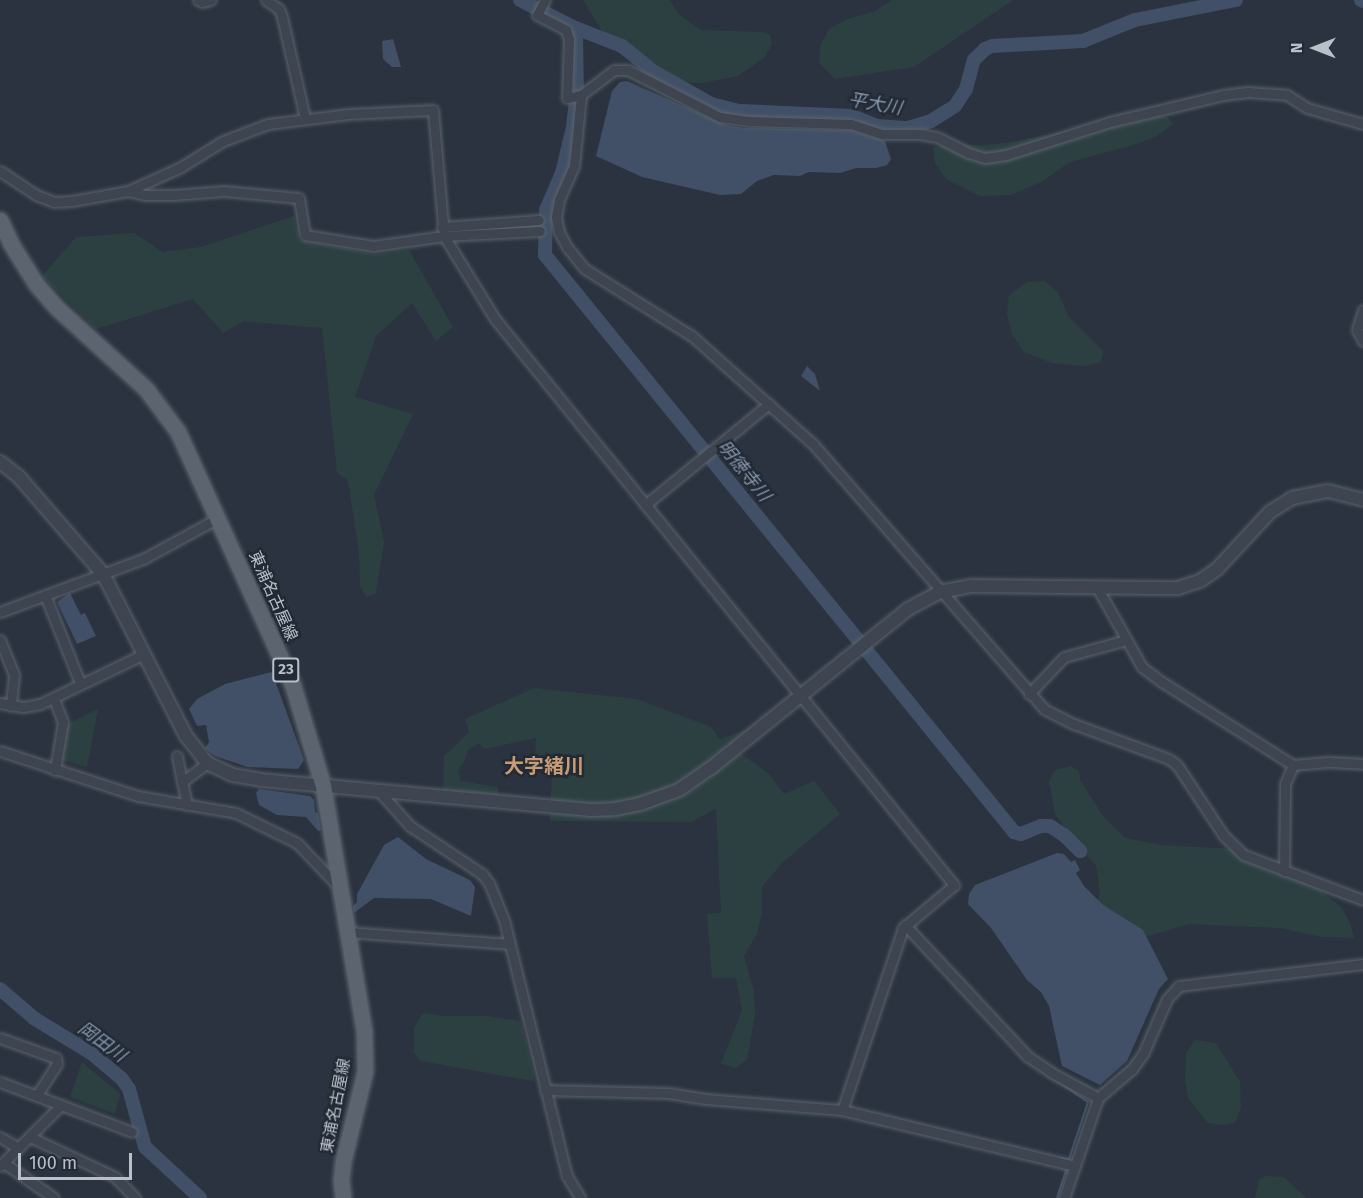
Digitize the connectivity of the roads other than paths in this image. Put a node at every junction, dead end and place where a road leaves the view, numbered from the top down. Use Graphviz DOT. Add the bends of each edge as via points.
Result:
graph roads {
  1 [pos="198,0"];
  2 [pos="212,0"];
  3 [pos="266,0"];
  4 [pos="545,0"];
  5 [pos="581,95"];
  6 [pos="305,118"];
  7 [pos="1363,124"];
  8 [pos="0,171"];
  9 [pos="128,191"];
  10 [pos="0,220"];
  11 [pos="539,220"];
  12 [pos="540,231"];
  13 [pos="443,232"];
  14 [pos="1363,310"];
  15 [pos="1363,341"];
  16 [pos="769,404"];
  17 [pos="0,462"];
  18 [pos="1363,500"];
  19 [pos="645,504"];
  20 [pos="218,518"];
  21 [pos="103,574"];
  22 [pos="1098,589"];
  23 [pos="940,592"];
  24 [pos="45,595"];
  25 [pos="0,612"];
  26 [pos="0,640"];
  27 [pos="1126,640"];
  28 [pos="144,654"];
  29 [pos="80,683"];
  30 [pos="1029,694"];
  31 [pos="801,696"];
  32 [pos="54,699"];
  33 [pos="0,703"];
  34 [pos="11,706"];
  35 [pos="0,751"];
  36 [pos="177,756"];
  37 [pos="207,763"];
  38 [pos="1363,764"];
  39 [pos="1293,765"];
  40 [pos="55,770"];
  41 [pos="182,782"];
  42 [pos="323,786"];
  43 [pos="377,789"];
  44 [pos="187,805"];
  45 [pos="1284,871"];
  46 [pos="341,888"];
  47 [pos="1361,897"];
  48 [pos="905,925"];
  49 [pos="348,933"];
  50 [pos="510,944"];
  51 [pos="1363,964"];
  52 [pos="0,1038"];
  53 [pos="0,1082"];
  54 [pos="544,1090"];
  55 [pos="36,1096"];
  56 [pos="1098,1098"];
  57 [pos="60,1106"];
  58 [pos="842,1110"];
  59 [pos="132,1132"];
  60 [pos="0,1137"];
  61 [pos="30,1137"];
  62 [pos="18,1148"];
  63 [pos="2,1165"];
  64 [pos="1075,1166"];
  65 [pos="54,1198"];
  66 [pos="135,1198"];
  67 [pos="343,1198"];
  68 [pos="580,1198"];
  69 [pos="1065,1198"];
  1 -- 2 [label="street"];
  3 -- 6 [label="street" via="279,9 282,18"];
  4 -- 5 [label="street" via="537,15 566,30 569,39 568,98"];
  5 -- 7 [label="street" via="609,73 628,70 720,117 851,124 882,134 929,135 985,158 1110,122 1248,92 1287,95 1307,108"];
  5 -- 16 [label="street" via="574,166 556,217 567,247 585,269 692,336"];
  6 -- 9 [label="street" via="248,130"];
  6 -- 13 [label="street" via="433,110"];
  8 -- 9 [label="street" via="54,202"];
  9 -- 13 [label="street" via="145,195 224,191 299,198 305,234 373,246"];
  10 -- 20 [label="main road, 東浦名古屋線 / 23" via="36,284 161,406 178,432"];
  11 -- 13 [label="street"];
  12 -- 13 [label="street"];
  13 -- 19 [label="street" via="495,319"];
  14 -- 15 [label="street" via="1357,330"];
  16 -- 19 [label="street"];
  16 -- 23 [label="street" via="827,459"];
  17 -- 21 [label="street" via="19,477"];
  18 -- 22 [label="street" via="1328,491 1292,498 1269,512 1217,569 1187,585 1168,589"];
  19 -- 31 [label="street"];
  20 -- 21 [label="street" via="145,558"];
  20 -- 42 [label="main road, 東浦名古屋線 / 23" via="292,683"];
  21 -- 24 [label="street"];
  21 -- 28 [label="street"];
  22 -- 23 [label="street" via="972,586"];
  22 -- 27 [label="street"];
  23 -- 30 [label="street"];
  23 -- 31 [label="street" via="908,609"];
  24 -- 25 [label="street"];
  24 -- 29 [label="street"];
  26 -- 34 [label="street" via="14,675"];
  27 -- 30 [label="street" via="1064,657"];
  27 -- 39 [label="street" via="1142,667"];
  28 -- 29 [label="street"];
  28 -- 37 [label="street" via="186,736"];
  29 -- 32 [label="street"];
  30 -- 45 [label="street" via="1059,717 1169,759 1183,770 1231,845 1244,855"];
  31 -- 43 [label="street" via="698,778 667,796 640,804 591,810"];
  31 -- 48 [label="street" via="954,885"];
  32 -- 34 [label="street" via="32,706"];
  32 -- 40 [label="street" via="63,722"];
  33 -- 34 [label="street"];
  35 -- 40 [label="street"];
  36 -- 41 [label="street"];
  37 -- 41 [label="street"];
  37 -- 42 [label="street" via="244,777"];
  38 -- 39 [label="street"];
  39 -- 45 [label="street" via="1285,784"];
  40 -- 44 [label="street" via="138,796"];
  41 -- 44 [label="street"];
  42 -- 43 [label="street"];
  42 -- 46 [label="main road, 東浦名古屋線 / 23"];
  43 -- 50 [label="street" via="410,826 482,874 499,902"];
  44 -- 46 [label="street" via="236,813 278,832 297,843"];
  45 -- 47 [label="street"];
  46 -- 49 [label="main road, 東浦名古屋線 / 23"];
  48 -- 56 [label="street" via="1027,1056"];
  48 -- 58 [label="street"];
  49 -- 50 [label="street"];
  49 -- 67 [label="main road, 東浦名古屋線 / 23" via="364,1030 365,1071 344,1161"];
  50 -- 54 [label="street"];
  51 -- 56 [label="street" via="1179,986 1167,999 1143,1054"];
  52 -- 55 [label="street" via="56,1058 57,1065"];
  53 -- 55 [label="street"];
  54 -- 58 [label="street" via="668,1093"];
  54 -- 68 [label="street" via="567,1176"];
  55 -- 57 [label="street"];
  56 -- 64 [label="street"];
  57 -- 59 [label="street"];
  57 -- 61 [label="street"];
  58 -- 64 [label="street"];
  60 -- 62 [label="street"];
  61 -- 62 [label="street"];
  61 -- 66 [label="street" via="115,1177"];
  62 -- 63 [label="street"];
  63 -- 65 [label="street"];
  64 -- 69 [label="street"];
}
